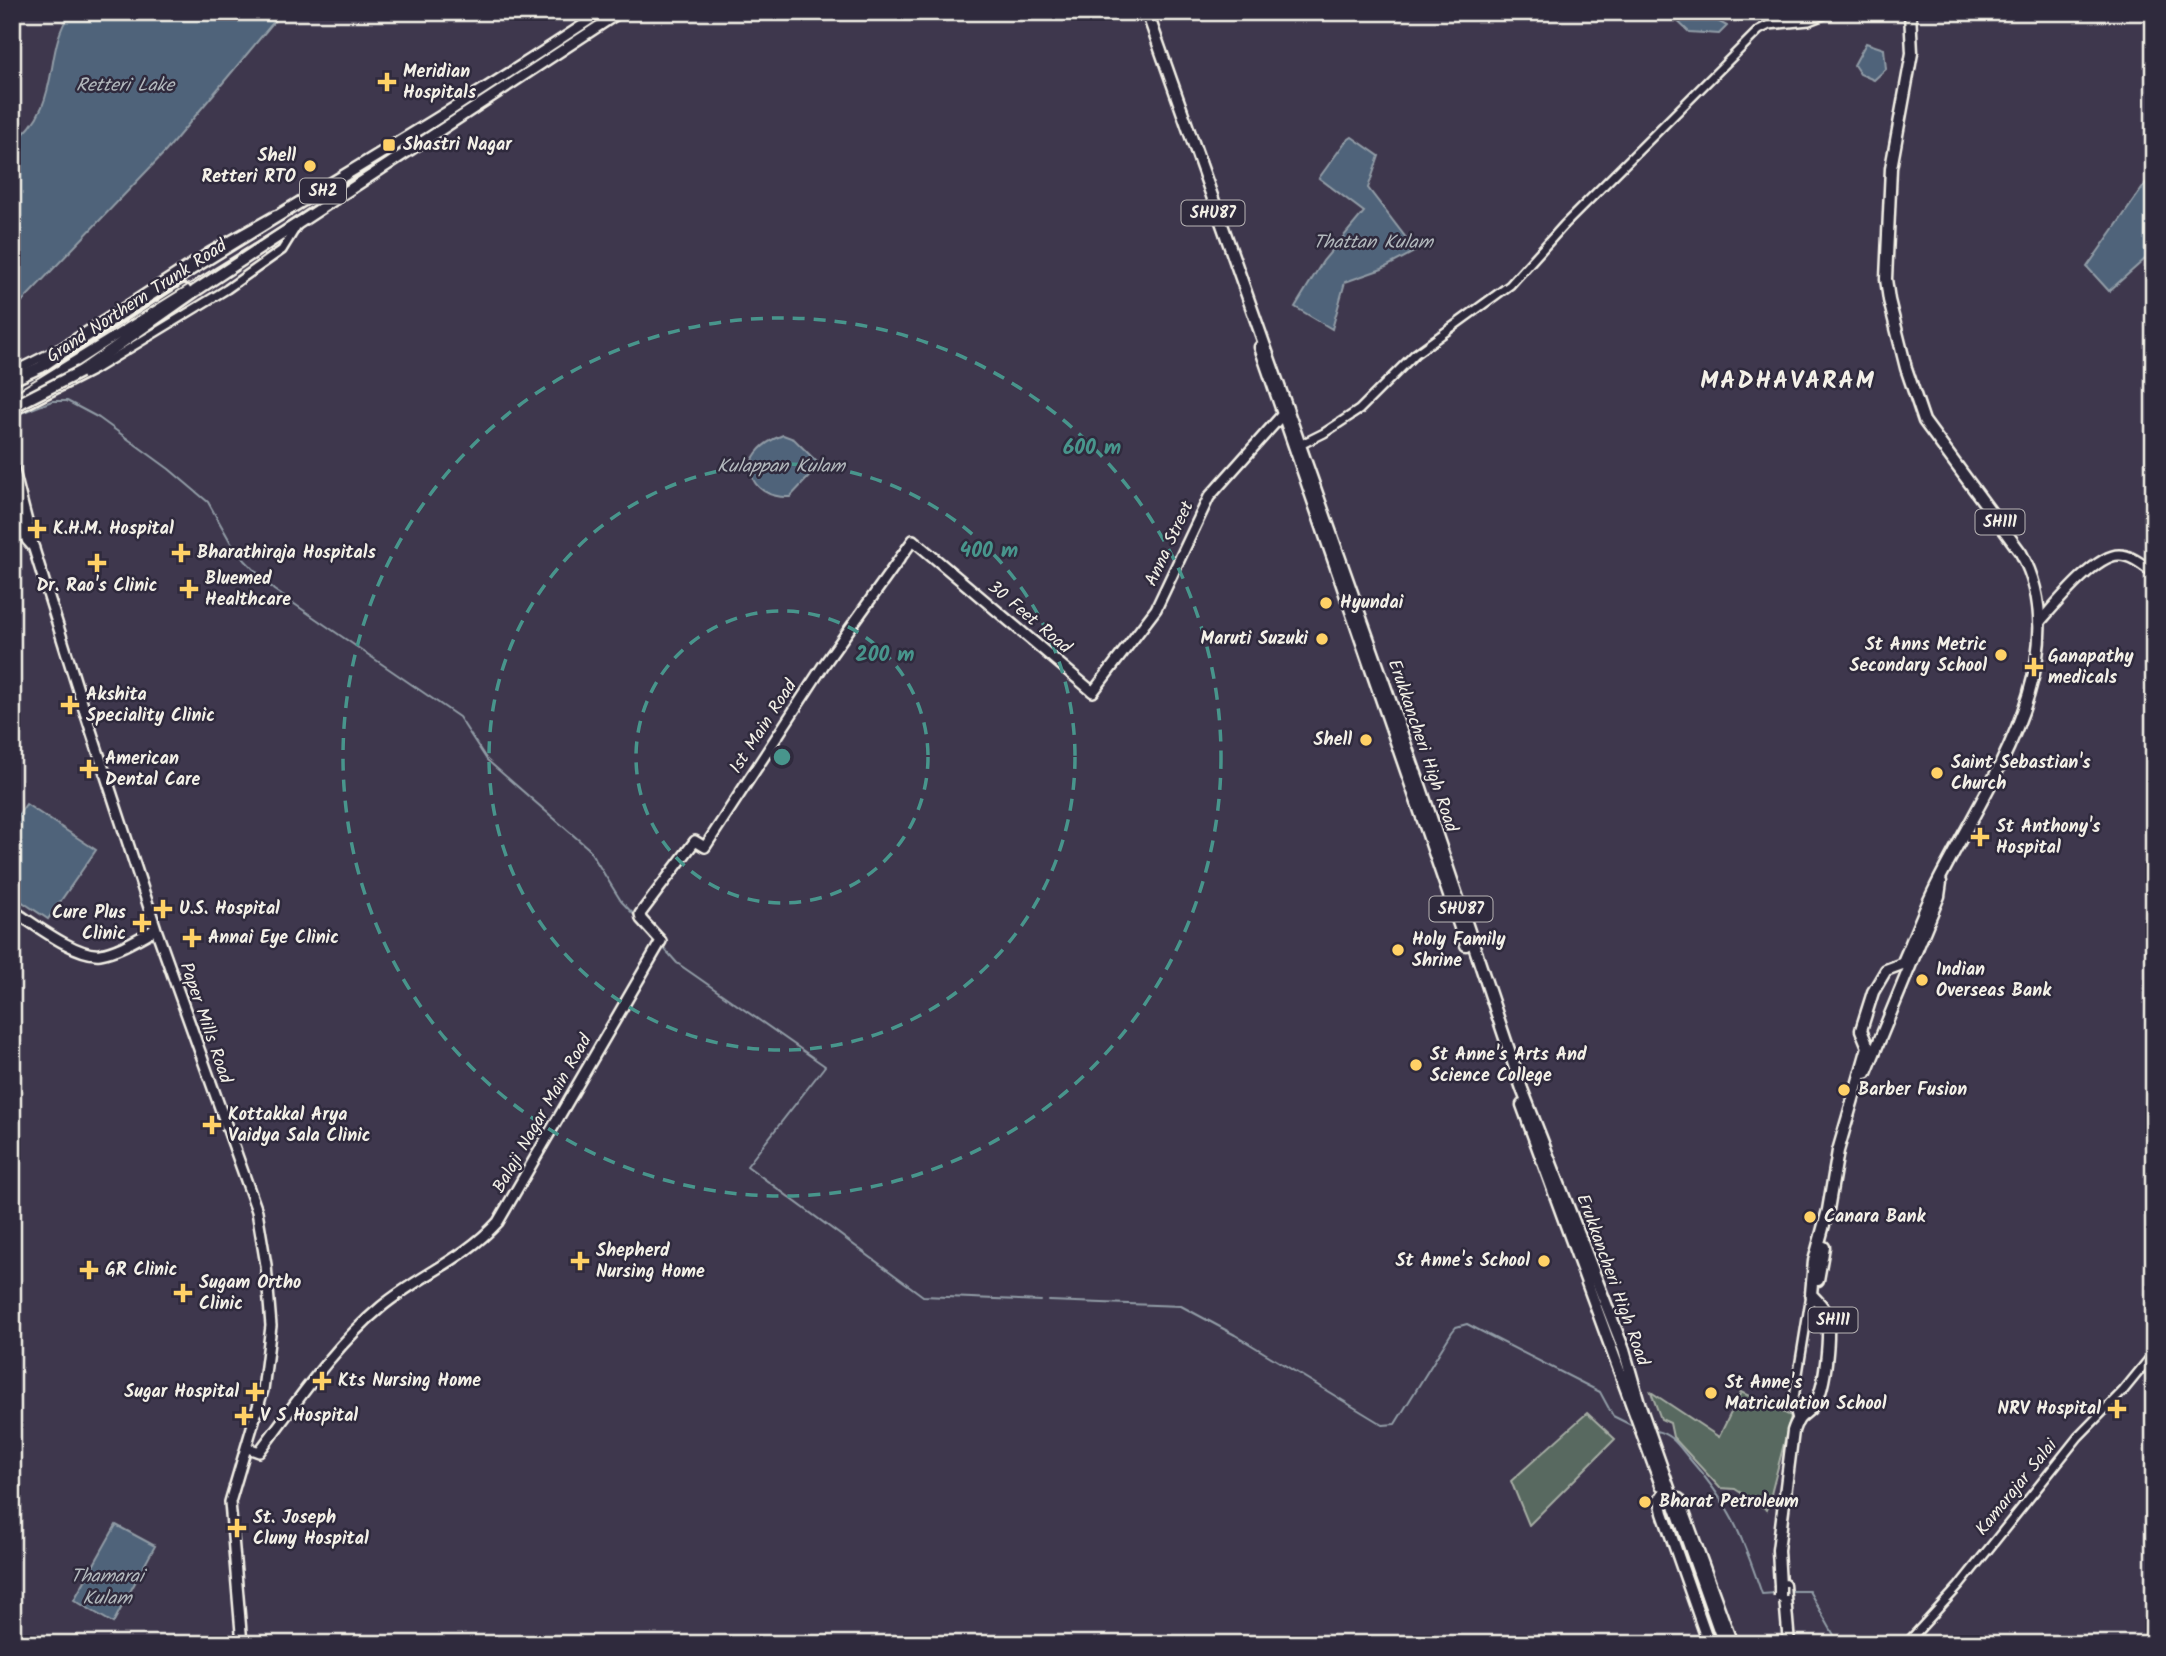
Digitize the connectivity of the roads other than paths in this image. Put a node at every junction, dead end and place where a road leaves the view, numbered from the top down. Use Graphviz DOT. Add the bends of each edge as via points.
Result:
graph roads {
  1 [pos="604,12"];
  2 [pos="620,12"];
  3 [pos="1145,12"];
  4 [pos="1832,12"];
  5 [pos="1910,12"];
  6 [pos="281,216"];
  7 [pos="269,221"];
  8 [pos="298,225"];
  9 [pos="278,236"];
  10 [pos="61,370"];
  11 [pos="12,373"];
  12 [pos="51,377"];
  13 [pos="12,380"];
  14 [pos="59,389"];
  15 [pos="13,391"];
  16 [pos="46,395"];
  17 [pos="12,409"];
  18 [pos="1283,414"];
  19 [pos="1301,444"];
  20 [pos="12,463"];
  21 [pos="13,495"];
  22 [pos="913,540"];
  23 [pos="34,549"];
  24 [pos="2154,573"];
  25 [pos="2039,623"];
  26 [pos="1093,692"];
  27 [pos="1437,849"];
  28 [pos="12,910"];
  29 [pos="156,929"];
  30 [pos="660,943"];
  31 [pos="1905,973"];
  32 [pos="1811,1294"];
  33 [pos="2154,1353"];
  34 [pos="1637,1408"];
  35 [pos="1798,1422"];
  36 [pos="248,1448"];
  37 [pos="1666,1491"];
  38 [pos="1699,1582"];
  39 [pos="1782,1591"];
  40 [pos="241,1642"];
  41 [pos="252,1644"];
  42 [pos="1709,1644"];
  43 [pos="1718,1644"];
  44 [pos="1724,1644"];
  45 [pos="1732,1644"];
  46 [pos="1784,1644"];
  47 [pos="1790,1644"];
  48 [pos="1906,1644"];
  1 -- 6 [label="main road, SH2"];
  2 -- 8 [label="main road, SH2"];
  3 -- 18 [label="main road, SHU87"];
  3 -- 19 [label="main road, Erukkancheri High Road / SHU87"];
  4 -- 19 [label="street" via="1759,30 1510,285 1415,354 1359,410"];
  5 -- 25 [label="main road, SH111" via="1912,53 1891,168 1889,300 1924,421 2025,561"];
  6 -- 7 [label="main road, SH2"];
  6 -- 11 [label="street" via="273,215 245,229 62,347"];
  7 -- 13 [label="main road, SH2" via="41,367"];
  7 -- 15 [label="main road, Grand Northern Trunk Road" via="262,230"];
  8 -- 9 [label="main road, SH2"];
  8 -- 14 [label="street" via="273,257"];
  9 -- 10 [label="main road, Grand Northern Trunk Road" via="268,236"];
  9 -- 17 [label="main road, SH2, bridge" via="80,372"];
  10 -- 12 [label="main road, Grand Northern Trunk Road"];
  10 -- 14 [label="main road"];
  12 -- 15 [label="main road, Grand Northern Trunk Road"];
  12 -- 16 [label="main road"];
  14 -- 16 [label="street"];
  16 -- 17 [label="street"];
  18 -- 26 [label="main road, Anna Street" via="1209,497 1156,609"];
  18 -- 27 [label="main road, SHU87"];
  19 -- 27 [label="main road, Erukkancheri High Road / SHU87"];
  20 -- 23 [label="main road, Paper Mills Road"];
  21 -- 23 [label="main road"];
  22 -- 26 [label="main road, 30 Feet Road"];
  22 -- 30 [label="main road, 1st Main Road" via="823,666 705,847 695,841 640,916"];
  23 -- 29 [label="main road, Paper Mills Road"];
  24 -- 25 [label="main road" via="2130,557 2113,556 2076,583"];
  25 -- 31 [label="main road, SH111" via="2033,674 2013,743 1941,876 1939,896"];
  27 -- 34 [label="main road, Erukkancheri High Road / SHU87" via="1498,1028 1624,1350"];
  28 -- 29 [label="main road" via="89,953 113,950"];
  29 -- 36 [label="main road, Paper Mills Road" via="259,1223 267,1265 271,1326 263,1390"];
  30 -- 36 [label="main road, Balaji Nagar Main Road" via="498,1222 448,1265 422,1275 346,1340 259,1452"];
  31 -- 32 [label="main road, SH111" via="1886,970 1873,992 1861,1030 1868,1047 1814,1261"];
  31 -- 35 [label="main road, SH111" via="1874,1051 1850,1131 1817,1289 1832,1311 1826,1394 1821,1404"];
  32 -- 35 [label="street" via="1793,1404"];
  32 -- 35 [label="main road, SH111" via="1827,1313 1825,1356 1816,1401"];
  33 -- 48 [label="street, Kamarajar Salai"];
  34 -- 37 [label="main road, Erukkancheri High Road / SHU87" via="1651,1437"];
  34 -- 37 [label="main road, SHU87" via="1640,1429"];
  35 -- 39 [label="main road" via="1778,1550"];
  36 -- 40 [label="main road, Paper Mills Road" via="230,1502"];
  37 -- 38 [label="main road, SHU87"];
  37 -- 42 [label="main road" via="1660,1499 1663,1513"];
  37 -- 45 [label="main road" via="1676,1494 1687,1517"];
  38 -- 43 [label="main road, SHU87"];
  38 -- 44 [label="main road, SHU87"];
  39 -- 46 [label="main road"];
  39 -- 47 [label="main road"];
  40 -- 41 [label="street"];
}
